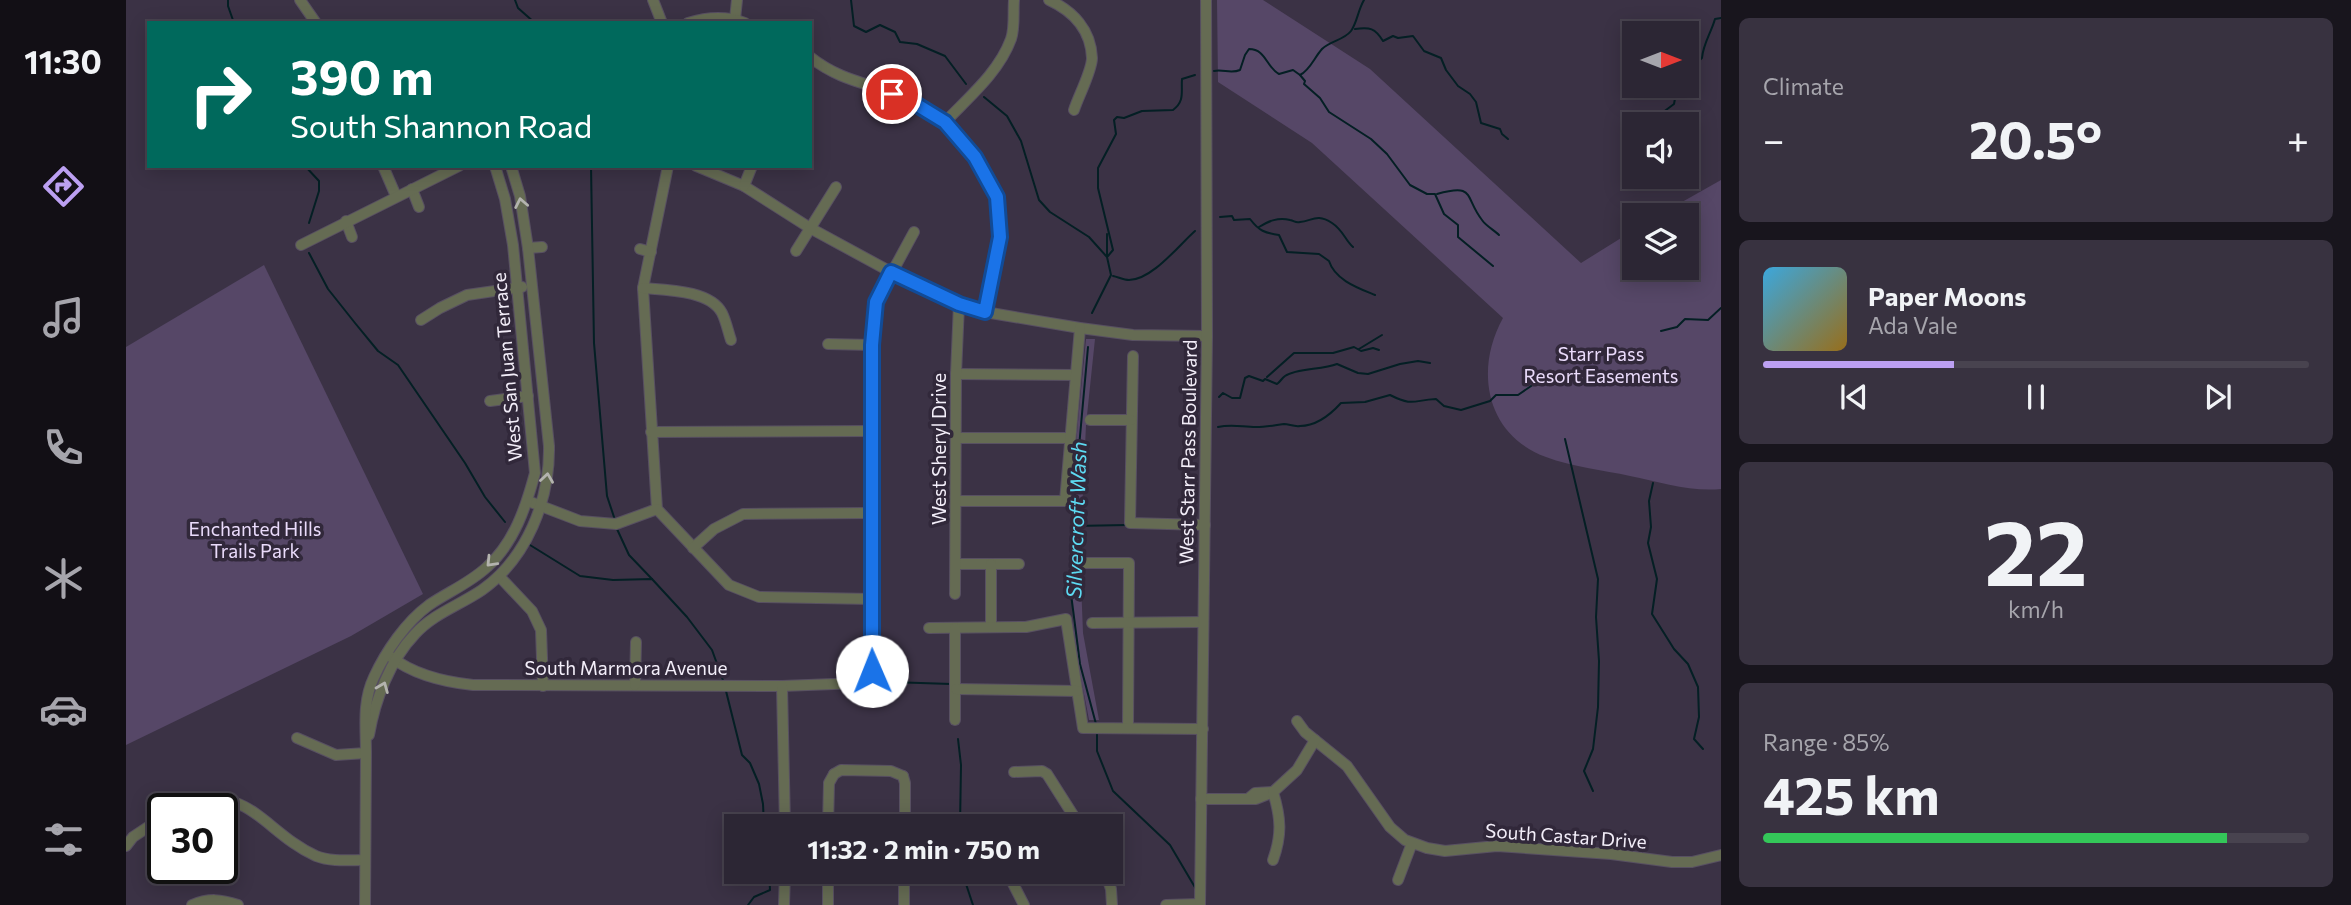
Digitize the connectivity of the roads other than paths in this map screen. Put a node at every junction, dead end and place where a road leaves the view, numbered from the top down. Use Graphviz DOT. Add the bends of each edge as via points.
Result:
graph roads {
  1 [pos="300,0"];
  2 [pos="653,0"];
  3 [pos="737,0"];
  4 [pos="1014,0"];
  5 [pos="1049,0"];
  6 [pos="1206,0"];
  7 [pos="315,21"];
  8 [pos="661,21"];
  9 [pos="696,21"];
  10 [pos="740,21"];
  11 [pos="812,59"];
  12 [pos="1074,110"];
  13 [pos="945,122"];
  14 [pos="384,168"];
  15 [pos="455,168"];
  16 [pos="496,168"];
  17 [pos="512,168"];
  18 [pos="668,168"];
  19 [pos="701,168"];
  20 [pos="751,168"];
  21 [pos="744,186"];
  22 [pos="836,187"];
  23 [pos="412,189"];
  24 [pos="396,196"];
  25 [pos="419,207"];
  26 [pos="346,221"];
  27 [pos="810,228"];
  28 [pos="914,232"];
  29 [pos="352,237"];
  30 [pos="301,245"];
  31 [pos="542,247"];
  32 [pos="528,248"];
  33 [pos="640,249"];
  34 [pos="796,251"];
  35 [pos="651,252"];
  36 [pos="891,272"];
  37 [pos="531,286"];
  38 [pos="517,288"];
  39 [pos="643,288"];
  40 [pos="959,304"];
  41 [pos="985,312"];
  42 [pos="421,320"];
  43 [pos="1080,328"];
  44 [pos="1207,336"];
  45 [pos="732,340"];
  46 [pos="828,344"];
  47 [pos="872,345"];
  48 [pos="1133,356"];
  49 [pos="956,374"];
  50 [pos="1075,375"];
  51 [pos="528,396"];
  52 [pos="490,401"];
  53 [pos="1090,419"];
  54 [pos="1131,420"];
  55 [pos="873,431"];
  56 [pos="651,432"];
  57 [pos="956,438"];
  58 [pos="1069,438"];
  59 [pos="528,501"];
  60 [pos="957,501"];
  61 [pos="542,508"];
  62 [pos="657,509"];
  63 [pos="872,513"];
  64 [pos="1205,525"];
  65 [pos="693,548"];
  66 [pos="1084,563"];
  67 [pos="957,564"];
  68 [pos="991,564"];
  69 [pos="1019,564"];
  70 [pos="499,576"];
  71 [pos="955,594"];
  72 [pos="872,599"];
  73 [pos="1203,622"];
  74 [pos="1092,623"];
  75 [pos="1129,623"];
  76 [pos="991,626"];
  77 [pos="929,628"];
  78 [pos="955,628"];
  79 [pos="636,642"];
  80 [pos="391,657"];
  81 [pos="635,685"];
  82 [pos="543,686"];
  83 [pos="782,686"];
  84 [pos="956,689"];
  85 [pos="1077,691"];
  86 [pos="956,720"];
  87 [pos="1297,721"];
  88 [pos="1128,727"];
  89 [pos="1203,729"];
  90 [pos="297,738"];
  91 [pos="1315,740"];
  92 [pos="366,753"];
  93 [pos="1014,772"];
  94 [pos="1273,792"];
  95 [pos="1201,799"];
  96 [pos="238,804"];
  97 [pos="785,814"];
  98 [pos="828,814"];
  99 [pos="905,814"];
  100 [pos="1073,814"];
  101 [pos="147,828"];
  102 [pos="1412,843"];
  103 [pos="126,846"];
  104 [pos="1721,855"];
  105 [pos="365,860"];
  106 [pos="1273,860"];
  107 [pos="1398,880"];
  108 [pos="785,884"];
  109 [pos="828,884"];
  110 [pos="904,884"];
  111 [pos="1013,884"];
  112 [pos="1109,884"];
  113 [pos="1200,904"];
  114 [pos="192,905"];
  115 [pos="238,905"];
  116 [pos="365,905"];
  117 [pos="785,905"];
  118 [pos="828,905"];
  119 [pos="904,905"];
  120 [pos="1024,905"];
  121 [pos="1112,905"];
  122 [pos="1166,905"];
  1 -- 7 [label="street"];
  2 -- 8 [label="street"];
  3 -- 10 [label="street"];
  4 -- 13 [label="street" via="1012,36 1002,56"];
  5 -- 12 [label="street" via="1065,8 1085,29 1092,60"];
  6 -- 44 [label="street, West Starr Pass Boulevard"];
  9 -- 10 [label="street"];
  11 -- 13 [label="street" via="828,71 909,100"];
  13 -- 41 [label="street" via="975,157 997,197 1000,237"];
  14 -- 24 [label="street"];
  15 -- 23 [label="street"];
  16 -- 38 [label="street, West San Juan Terrace" via="509,218"];
  32 -- 17 [label="street, West San Juan Terrace, one-way"];
  18 -- 35 [label="street"];
  19 -- 21 [label="street"];
  20 -- 21 [label="street"];
  21 -- 27 [label="street"];
  22 -- 27 [label="street"];
  23 -- 24 [label="street"];
  23 -- 25 [label="street"];
  24 -- 26 [label="street"];
  26 -- 29 [label="street"];
  26 -- 30 [label="street"];
  27 -- 34 [label="street"];
  27 -- 36 [label="street"];
  28 -- 36 [label="street"];
  31 -- 32 [label="street"];
  32 -- 37 [label="street, West San Juan Terrace"];
  33 -- 35 [label="street"];
  35 -- 39 [label="street"];
  36 -- 40 [label="street"];
  36 -- 47 [label="street" via="876,302"];
  37 -- 38 [label="street"];
  61 -- 37 [label="street, West San Juan Terrace, one-way" via="549,446"];
  38 -- 42 [label="street" via="467,295"];
  38 -- 51 [label="street, West San Juan Terrace"];
  39 -- 45 [label="street" via="702,297 721,310"];
  39 -- 56 [label="street"];
  40 -- 41 [label="street"];
  40 -- 49 [label="street, West Sheryl Drive"];
  41 -- 43 [label="street"];
  43 -- 44 [label="street" via="1133,335"];
  43 -- 50 [label="street"];
  44 -- 64 [label="street, West Starr Pass Boulevard"];
  46 -- 47 [label="street"];
  47 -- 55 [label="street"];
  48 -- 54 [label="street"];
  49 -- 50 [label="street"];
  49 -- 57 [label="street, West Sheryl Drive"];
  50 -- 58 [label="street"];
  51 -- 52 [label="street"];
  51 -- 59 [label="street, West San Juan Terrace" via="535,474"];
  53 -- 54 [label="street"];
  54 -- 64 [label="street" via="1130,523"];
  55 -- 56 [label="street"];
  55 -- 63 [label="street"];
  56 -- 62 [label="street"];
  57 -- 58 [label="street"];
  57 -- 60 [label="street, West Sheryl Drive"];
  58 -- 60 [label="street" via="1065,501"];
  59 -- 61 [label="street"];
  59 -- 80 [label="street, West San Juan Terrace, one-way" via="497,557 464,585 428,606 402,631"];
  60 -- 67 [label="street, West Sheryl Drive"];
  61 -- 62 [label="street" via="580,521 619,524"];
  61 -- 70 [label="street, West San Juan Terrace"];
  62 -- 65 [label="street"];
  63 -- 65 [label="street" via="743,514 714,529"];
  63 -- 72 [label="street"];
  64 -- 73 [label="street, West Starr Pass Boulevard"];
  65 -- 72 [label="street" via="729,585 759,597"];
  66 -- 75 [label="street" via="1129,563"];
  67 -- 68 [label="street"];
  67 -- 71 [label="street, West Sheryl Drive"];
  68 -- 69 [label="street"];
  68 -- 76 [label="street"];
  70 -- 80 [label="street, West San Juan Terrace" via="435,617"];
  70 -- 82 [label="street" via="532,611 541,630"];
  72 -- 83 [label="street, South Marmora Avenue" via="872,681"];
  73 -- 75 [label="street"];
  73 -- 89 [label="street, West Starr Pass Boulevard"];
  74 -- 75 [label="street"];
  75 -- 88 [label="street"];
  76 -- 78 [label="street"];
  76 -- 85 [label="street" via="1026,627 1066,620"];
  77 -- 78 [label="street"];
  78 -- 84 [label="street"];
  79 -- 81 [label="street"];
  80 -- 82 [label="street, South Marmora Avenue" via="447,682"];
  80 -- 92 [label="street, West San Juan Terrace"];
  81 -- 82 [label="street, South Marmora Avenue"];
  81 -- 83 [label="street, South Marmora Avenue"];
  83 -- 97 [label="street"];
  84 -- 85 [label="street"];
  84 -- 86 [label="street"];
  85 -- 88 [label="street" via="1083,728"];
  87 -- 91 [label="street, South Castar Drive"];
  88 -- 89 [label="street"];
  89 -- 95 [label="street, West Starr Pass Boulevard"];
  90 -- 92 [label="street" via="336,755"];
  91 -- 94 [label="street" via="1297,770"];
  91 -- 102 [label="street, South Castar Drive" via="1347,766 1390,827"];
  92 -- 105 [label="street, West San Juan Terrace"];
  93 -- 100 [label="street" via="1048,772"];
  94 -- 95 [label="street" via="1239,801"];
  94 -- 106 [label="street" via="1281,832"];
  95 -- 113 [label="street, West Starr Pass Boulevard"];
  96 -- 105 [label="street" via="319,857"];
  98 -- 99 [label="street" via="831,772 841,770 905,774"];
  101 -- 103 [label="street"];
  102 -- 104 [label="street, South Castar Drive" via="1445,851 1497,846 1672,862"];
  102 -- 107 [label="street"];
  105 -- 116 [label="street, West San Juan Terrace"];
  108 -- 117 [label="street"];
  109 -- 118 [label="street"];
  110 -- 119 [label="street"];
  111 -- 120 [label="street"];
  112 -- 121 [label="street"];
  113 -- 122 [label="street"];
  114 -- 115 [label="street" via="222,899"];
}
